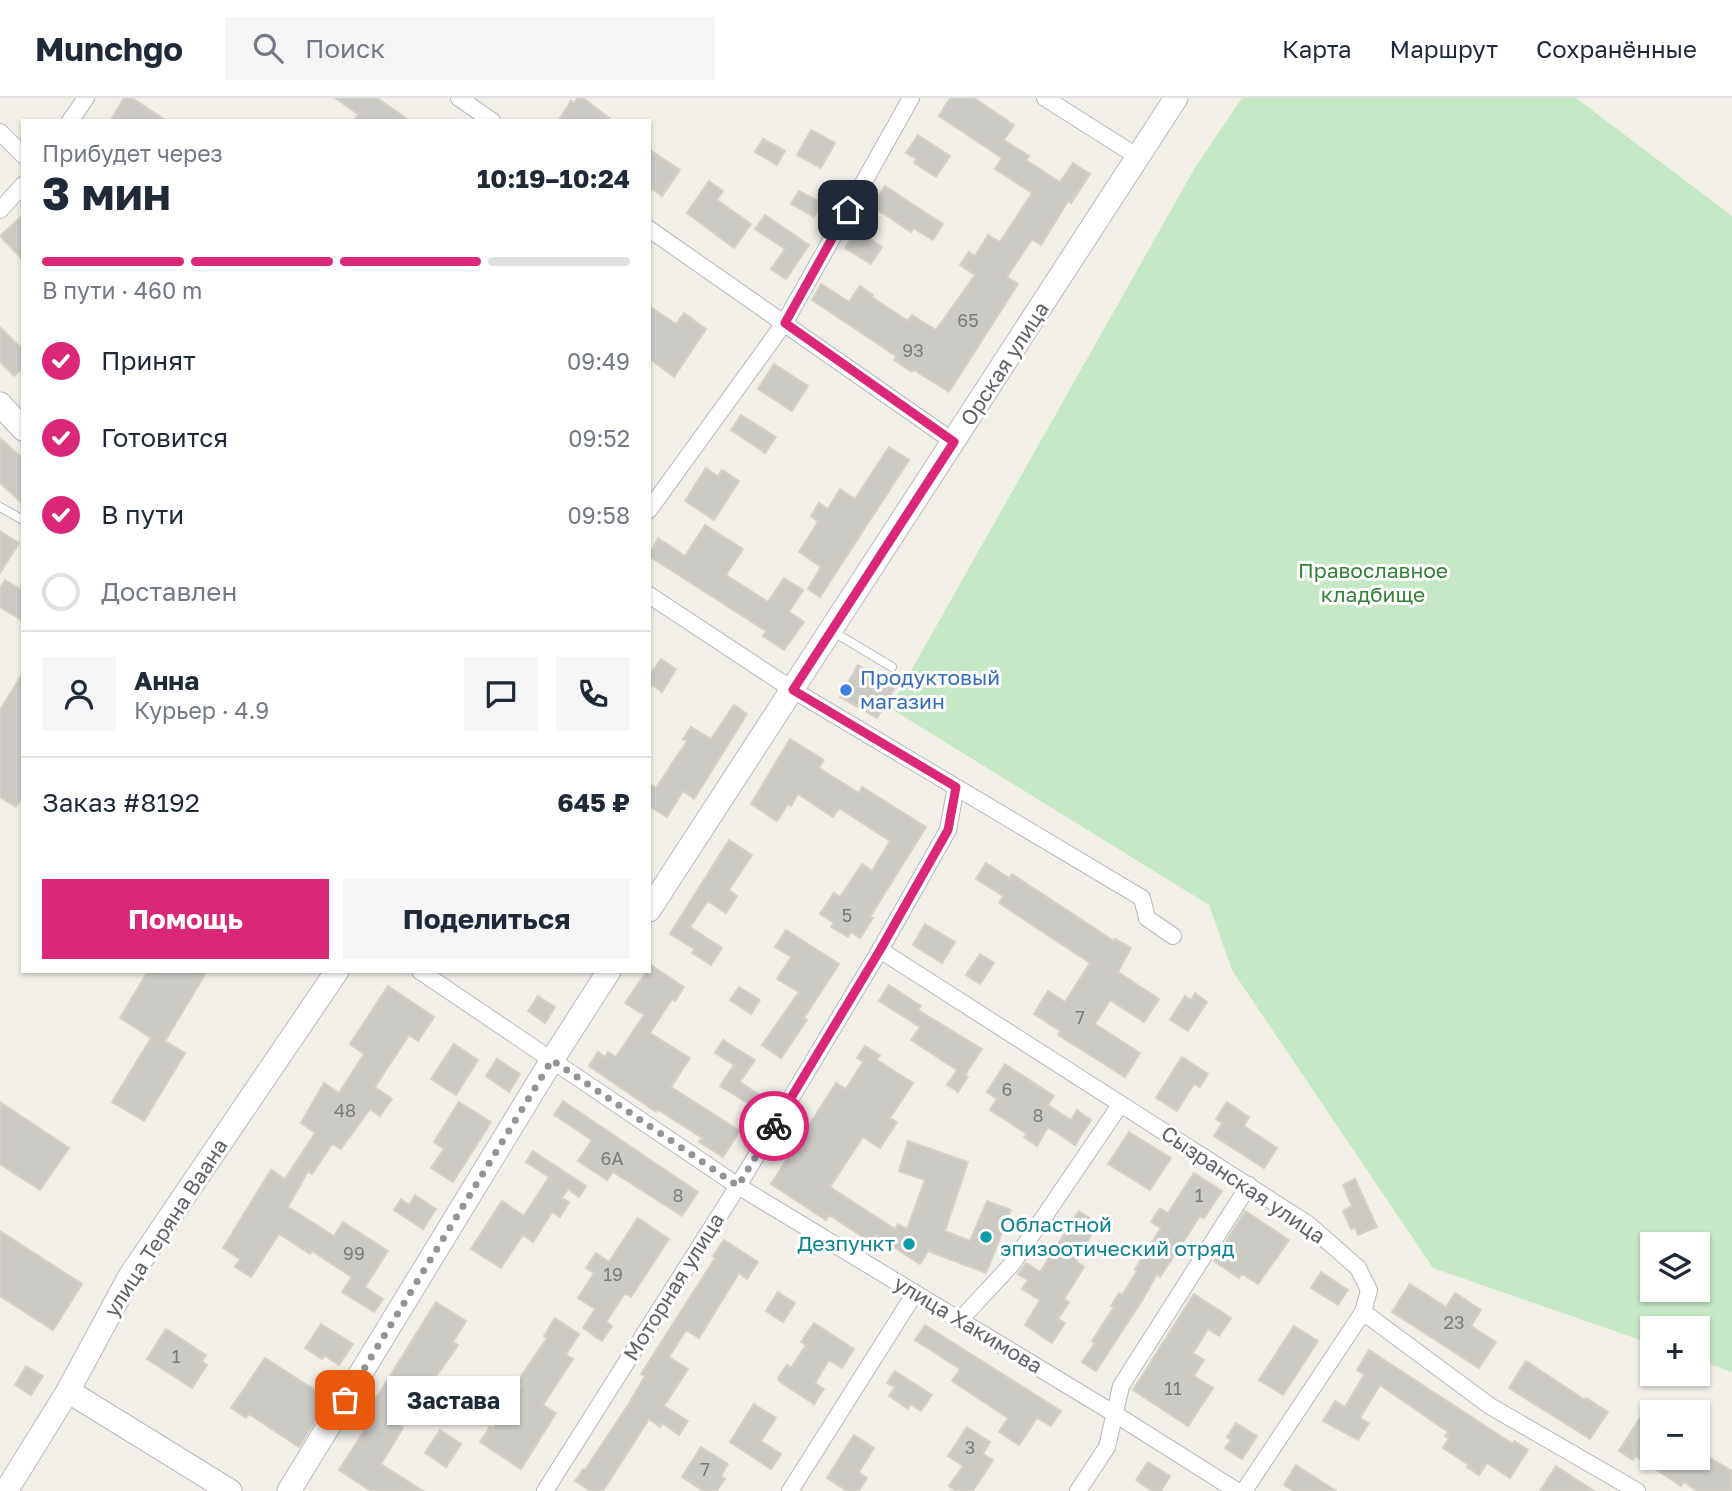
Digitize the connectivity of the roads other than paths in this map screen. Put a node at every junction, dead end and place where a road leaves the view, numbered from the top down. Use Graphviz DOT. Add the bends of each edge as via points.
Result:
graph roads {
  1 [pos="86,98"];
  2 [pos="459,98"];
  3 [pos="911,98"];
  4 [pos="1045,98"];
  5 [pos="1176,98"];
  6 [pos="72,119"];
  7 [pos="489,119"];
  8 [pos="0,132"];
  9 [pos="21,153"];
  10 [pos="1138,157"];
  11 [pos="21,187"];
  12 [pos="0,210"];
  13 [pos="651,230"];
  14 [pos="785,323"];
  15 [pos="0,404"];
  16 [pos="21,427"];
  17 [pos="954,442"];
  18 [pos="0,507"];
  19 [pos="651,507"];
  20 [pos="21,519"];
  21 [pos="651,596"];
  22 [pos="832,631"];
  23 [pos="892,667"];
  24 [pos="793,690"];
  25 [pos="956,787"];
  26 [pos="651,907"];
  27 [pos="1172,936"];
  28 [pos="880,950"];
  29 [pos="336,973"];
  30 [pos="423,973"];
  31 [pos="608,973"];
  32 [pos="552,1060"];
  33 [pos="1120,1105"];
  34 [pos="1249,1185"];
  35 [pos="738,1186"];
  36 [pos="915,1293"];
  37 [pos="1363,1312"];
  38 [pos="960,1320"];
  39 [pos="68,1391"];
  40 [pos="1115,1414"];
  41 [pos="6,1491"];
  42 [pos="230,1491"];
  43 [pos="289,1491"];
  44 [pos="545,1491"];
  45 [pos="790,1491"];
  46 [pos="1078,1491"];
  47 [pos="1237,1491"];
  48 [pos="1244,1491"];
  49 [pos="1637,1491"];
  1 -- 6 [label="street"];
  2 -- 7 [label="street"];
  3 -- 14 [label="street"];
  4 -- 10 [label="street"];
  5 -- 10 [label="main road, Орская улица"];
  8 -- 9 [label="street"];
  10 -- 17 [label="main road, Орская улица"];
  11 -- 12 [label="street"];
  13 -- 14 [label="street"];
  14 -- 17 [label="street"];
  14 -- 19 [label="street"];
  15 -- 16 [label="main road"];
  17 -- 22 [label="main road, Орская улица"];
  18 -- 20 [label="lane"];
  21 -- 24 [label="street"];
  22 -- 23 [label="lane"];
  22 -- 24 [label="main road, Орская улица"];
  24 -- 25 [label="street"];
  24 -- 26 [label="main road, Орская улица"];
  25 -- 27 [label="street" via="1142,898 1147,918"];
  25 -- 28 [label="street, Моторная улица" via="948,830"];
  28 -- 33 [label="street, Сызранская улица"];
  28 -- 35 [label="street, Моторная улица"];
  29 -- 39 [label="main road, улица Теряна Ваана" via="130,1276"];
  30 -- 32 [label="street, улица Хакимова"];
  31 -- 32 [label="main road"];
  32 -- 35 [label="street, улица Хакимова"];
  32 -- 43 [label="main road"];
  33 -- 34 [label="street, Сызранская улица"];
  33 -- 38 [label="street" via="1012,1264"];
  34 -- 37 [label="street, Сызранская улица" via="1308,1224 1358,1268 1369,1290"];
  34 -- 40 [label="street" via="1121,1386"];
  35 -- 36 [label="street, улица Хакимова"];
  35 -- 44 [label="street, Моторная улица"];
  36 -- 38 [label="street, улица Хакимова"];
  36 -- 45 [label="street"];
  37 -- 48 [label="street"];
  37 -- 49 [label="street" via="1490,1406"];
  38 -- 40 [label="street, улица Хакимова"];
  39 -- 41 [label="main road, улица Теряна Ваана"];
  39 -- 42 [label="main road"];
  40 -- 46 [label="street" via="1107,1447"];
  40 -- 47 [label="street, улица Хакимова"];
}
